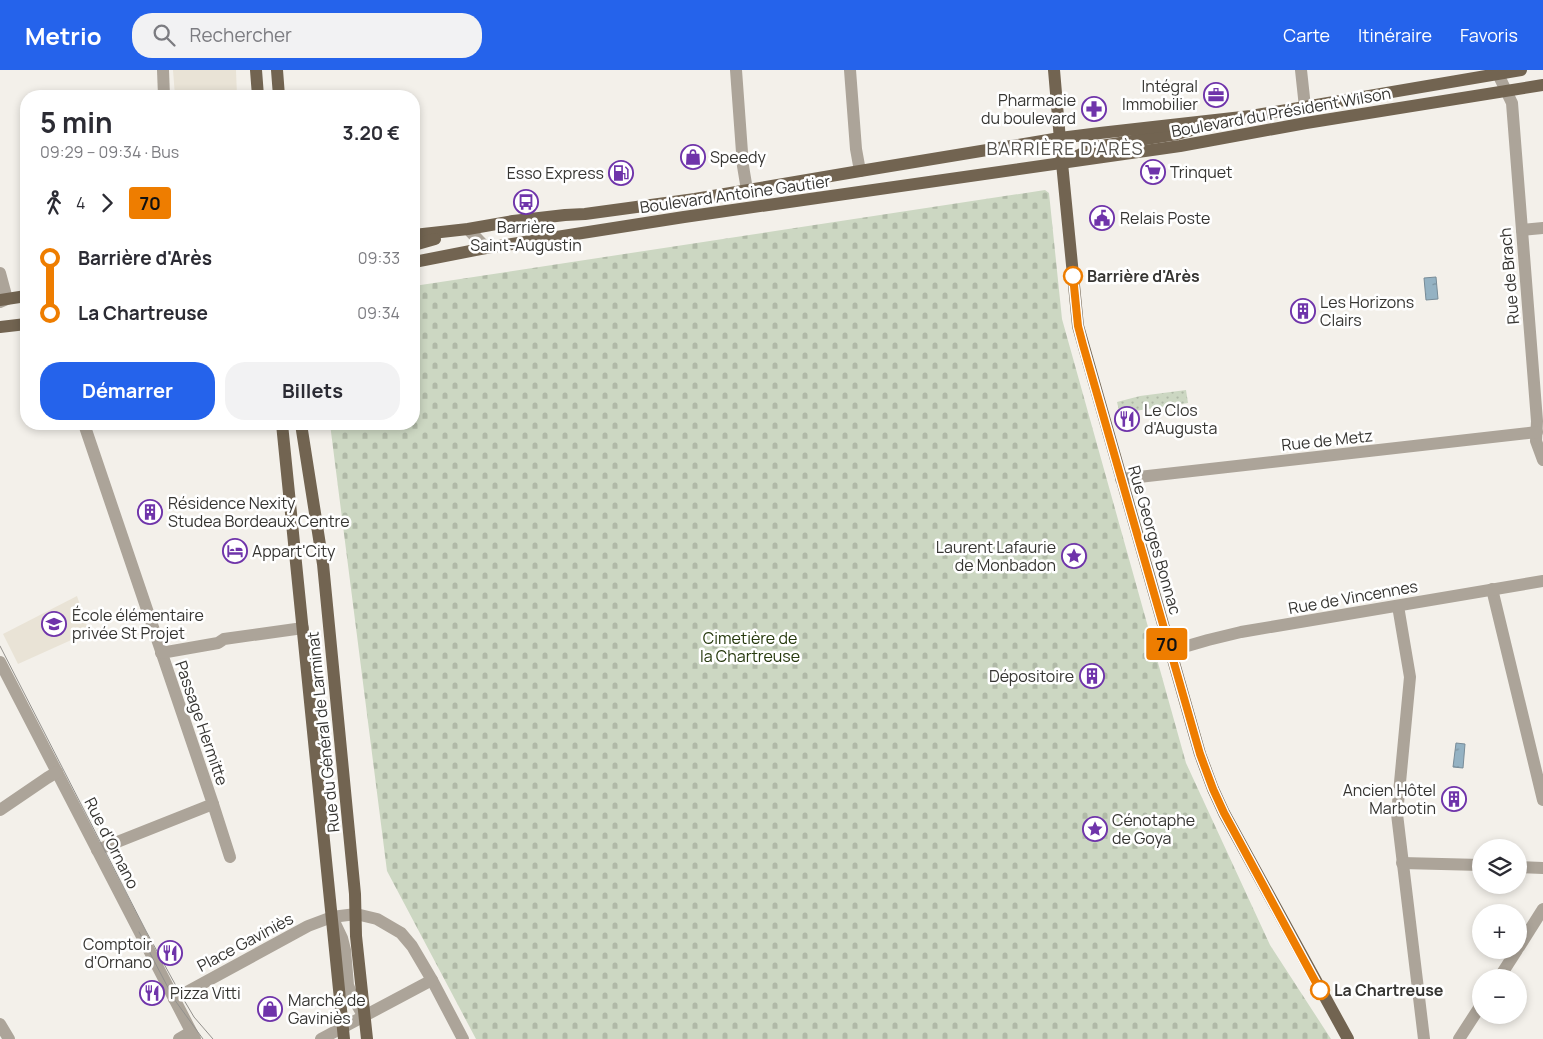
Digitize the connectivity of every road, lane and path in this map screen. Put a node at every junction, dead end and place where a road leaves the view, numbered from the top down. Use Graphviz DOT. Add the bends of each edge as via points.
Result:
graph roads {
  1 [pos="163,70"];
  2 [pos="256,70"];
  3 [pos="277,70"];
  4 [pos="736,70"];
  5 [pos="850,70"];
  6 [pos="1054,70"];
  7 [pos="1300,70"];
  8 [pos="1521,70"];
  9 [pos="1497,72"];
  10 [pos="1543,85"];
  11 [pos="164,90"];
  12 [pos="258,90"];
  13 [pos="278,90"];
  14 [pos="1506,90"];
  15 [pos="1305,107"];
  16 [pos="1251,116"];
  17 [pos="1060,138"];
  18 [pos="1062,164"];
  19 [pos="860,170"];
  20 [pos="747,190"];
  21 [pos="1543,228"];
  22 [pos="468,229"];
  23 [pos="1522,230"];
  24 [pos="420,234"];
  25 [pos="420,243"];
  26 [pos="486,248"];
  27 [pos="420,261"];
  28 [pos="0,273"];
  29 [pos="20,297"];
  30 [pos="2,300"];
  31 [pos="20,325"];
  32 [pos="0,327"];
  33 [pos="86,430"];
  34 [pos="283,430"];
  35 [pos="302,430"];
  36 [pos="1537,432"];
  37 [pos="1543,460"];
  38 [pos="1121,479"];
  39 [pos="1543,581"];
  40 [pos="1492,589"];
  41 [pos="1398,606"];
  42 [pos="302,628"];
  43 [pos="1170,652"];
  44 [pos="161,653"];
  45 [pos="0,662"];
  46 [pos="57,772"];
  47 [pos="1543,800"];
  48 [pos="213,804"];
  49 [pos="0,810"];
  50 [pos="97,850"];
  51 [pos="230,857"];
  52 [pos="1402,862"];
  53 [pos="1472,865"];
  54 [pos="1527,867"];
  55 [pos="1543,868"];
  56 [pos="1543,909"];
  57 [pos="356,914"];
  58 [pos="332,917"];
  59 [pos="1527,934"];
  60 [pos="432,980"];
  61 [pos="174,999"];
  62 [pos="364,1017"];
  63 [pos="1472,1019"];
  64 [pos="0,1024"];
  65 [pos="344,1033"];
  66 [pos="193,1036"];
  67 [pos="9,1039"];
  68 [pos="179,1039"];
  69 [pos="321,1039"];
  70 [pos="367,1039"];
  71 [pos="463,1039"];
  72 [pos="1348,1039"];
  73 [pos="1424,1039"];
  74 [pos="1459,1039"];
  1 -- 11 [label="street"];
  2 -- 12 [label="main road"];
  3 -- 13 [label="main road"];
  4 -- 20 [label="street"];
  5 -- 19 [label="street"];
  6 -- 17 [label="main road, Rue Georges Bonnac"];
  7 -- 15 [label="street"];
  8 -- 9 [label="main road, Boulevard du Président Wilson"];
  9 -- 14 [label="street"];
  9 -- 15 [label="main road, Boulevard du Président Wilson"];
  10 -- 14 [label="main road, Boulevard du Président Wilson"];
  14 -- 18 [label="main road, Boulevard du Président Wilson"];
  14 -- 23 [label="street, Rue de Brach" via="1512,103"];
  15 -- 16 [label="main road, Boulevard du Président Wilson"];
  16 -- 17 [label="main road, Boulevard du Président Wilson"];
  16 -- 18 [label="main road" via="1178,134 1101,146"];
  17 -- 18 [label="main road, Rue Georges Bonnac"];
  17 -- 19 [label="main road, Boulevard Antoine Gautier"];
  18 -- 26 [label="main road, Boulevard Antoine Gautier"];
  18 -- 38 [label="main road, Rue Georges Bonnac" via="1078,326"];
  19 -- 20 [label="main road, Boulevard Antoine Gautier"];
  20 -- 22 [label="main road, Boulevard Antoine Gautier"];
  21 -- 23 [label="street"];
  22 -- 24 [label="main road, Boulevard Antoine Gautier"];
  22 -- 25 [label="main road"];
  22 -- 26 [label="street"];
  23 -- 36 [label="street, Rue de Brach" via="1535,324"];
  26 -- 27 [label="main road, Boulevard Antoine Gautier"];
  28 -- 30 [label="street"];
  29 -- 30 [label="main road"];
  31 -- 32 [label="main road"];
  33 -- 44 [label="street, Passage Hermitte"];
  34 -- 42 [label="main road, Rue du Général de Larminat"];
  35 -- 57 [label="main road, Rue du Général de Larminat" via="323,564"];
  36 -- 37 [label="street, Rue de Brach" via="1536,441"];
  36 -- 38 [label="street, Rue de Metz"];
  38 -- 43 [label="main road, Rue Georges Bonnac"];
  39 -- 40 [label="street, Rue de Vincennes"];
  40 -- 41 [label="street, Rue de Vincennes"];
  40 -- 47 [label="street"];
  41 -- 43 [label="street, Rue de Vincennes" via="1241,632"];
  41 -- 52 [label="street" via="1410,677 1397,814"];
  42 -- 44 [label="street" via="224,639 218,643"];
  42 -- 58 [label="main road, Rue du Général de Larminat"];
  43 -- 72 [label="main road, Rue Georges Bonnac" via="1213,789"];
  44 -- 48 [label="street, Passage Hermitte"];
  45 -- 46 [label="street, Rue d'Ornano"];
  46 -- 49 [label="street"];
  46 -- 50 [label="street, Rue d'Ornano"];
  48 -- 50 [label="street, Passage Hermitte"];
  48 -- 51 [label="street, Passage Hermitte"];
  50 -- 61 [label="street, Rue d'Ornano"];
  52 -- 53 [label="street"];
  52 -- 73 [label="street"];
  54 -- 55 [label="street"];
  56 -- 59 [label="street"];
  57 -- 58 [label="street, Place Gaviniès"];
  57 -- 60 [label="street" via="377,919 401,933"];
  57 -- 62 [label="main road, Rue du Général de Larminat"];
  58 -- 61 [label="street, Place Gaviniès" via="297,932"];
  58 -- 62 [label="street" via="345,950 348,986"];
  58 -- 65 [label="main road, Rue du Général de Larminat"];
  60 -- 62 [label="street"];
  60 -- 71 [label="street"];
  61 -- 66 [label="street, Rue d'Ornano"];
  62 -- 65 [label="street"];
  62 -- 70 [label="main road, Rue du Général de Larminat"];
  63 -- 74 [label="street"];
  64 -- 67 [label="street"];
  65 -- 69 [label="street"];
  66 -- 68 [label="street"];
}
